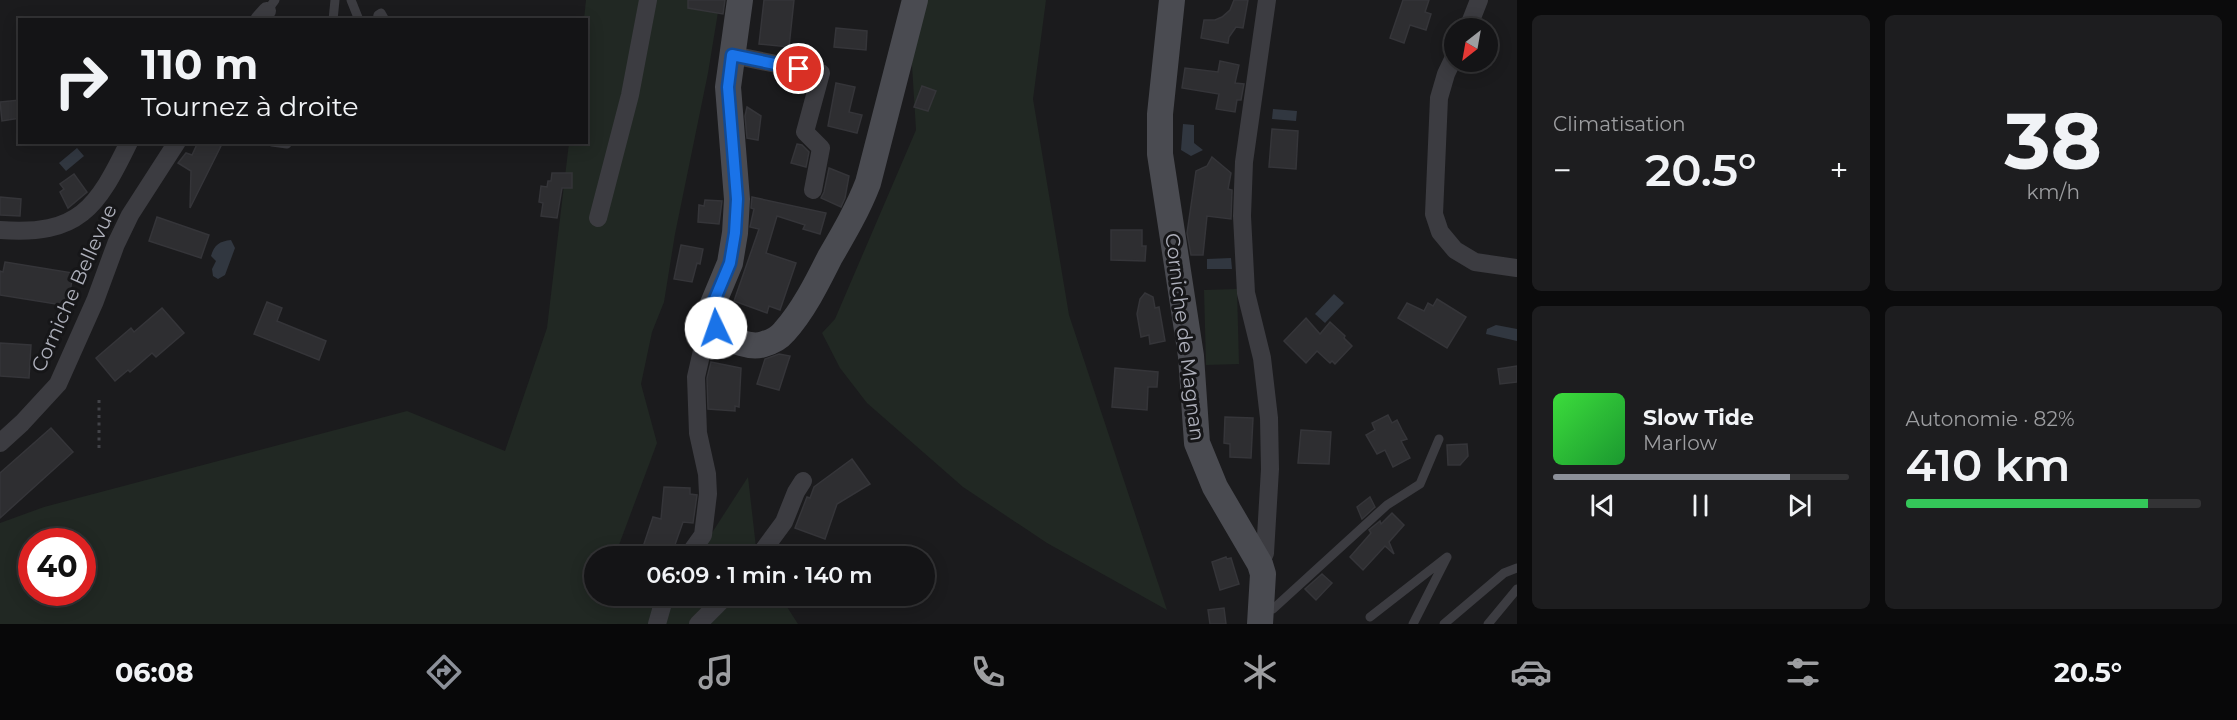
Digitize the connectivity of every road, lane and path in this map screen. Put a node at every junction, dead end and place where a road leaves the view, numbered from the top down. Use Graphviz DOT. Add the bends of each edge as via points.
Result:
graph roads {
  1 [pos="335,0"];
  2 [pos="351,0"];
  3 [pos="648,0"];
  4 [pos="740,0"];
  5 [pos="915,0"];
  6 [pos="1172,0"];
  7 [pos="1267,0"];
  8 [pos="1479,0"];
  9 [pos="333,18"];
  10 [pos="358,18"];
  11 [pos="1472,18"];
  12 [pos="732,55"];
  13 [pos="1447,72"];
  14 [pos="128,144"];
  15 [pos="176,144"];
  16 [pos="813,190"];
  17 [pos="598,218"];
  18 [pos="0,230"];
  19 [pos="1517,268"];
  20 [pos="716,328"];
  21 [pos="99,400"];
  22 [pos="1439,439"];
  23 [pos="0,442"];
  24 [pos="99,448"];
  25 [pos="803,481"];
  26 [pos="695,546"];
  27 [pos="766,546"];
  28 [pos="1260,564"];
  29 [pos="1517,568"];
  30 [pos="1517,589"];
  31 [pos="662,606"];
  32 [pos="716,606"];
  33 [pos="1260,616"];
  34 [pos="1370,617"];
  35 [pos="657,624"];
  36 [pos="698,624"];
  37 [pos="1413,624"];
  38 [pos="1444,624"];
  39 [pos="1488,624"];
  1 -- 9 [label="lane"];
  2 -- 10 [label="lane"];
  3 -- 17 [label="street" via="630,95"];
  4 -- 12 [label="street"];
  5 -- 20 [label="street" via="862,200 812,291 781,335 762,345 752,346 726,337"];
  6 -- 28 [label="street, Corniche de Magnan" via="1160,114 1160,154 1191,356 1197,443 1215,487"];
  7 -- 28 [label="street" via="1246,151 1242,216 1246,293 1262,358 1269,418 1265,552"];
  8 -- 11 [label="street"];
  12 -- 16 [label="street" via="821,73 805,132 821,148"];
  12 -- 20 [label="street" via="728,87 737,199 730,263 712,306"];
  13 -- 19 [label="street" via="1439,98 1434,214 1440,232 1455,250 1475,262"];
  14 -- 18 [label="street, Corniche Bellevue" via="111,180 85,212 67,224 44,230"];
  15 -- 23 [label="street, Corniche Bellevue" via="130,214 58,384"];
  20 -- 26 [label="street" via="704,342 696,377 698,433 708,494 703,535"];
  21 -- 24 [label="path"];
  22 -- 33 [label="lane" via="1420,484 1387,505 1273,609"];
  25 -- 27 [label="street" via="784,522"];
  28 -- 33 [label="street, Corniche de Magnan"];
  29 -- 38 [label="lane" via="1503,573"];
  30 -- 39 [label="lane"];
  31 -- 35 [label="street"];
  32 -- 36 [label="street"];
  34 -- 37 [label="lane" via="1447,557"];
}
